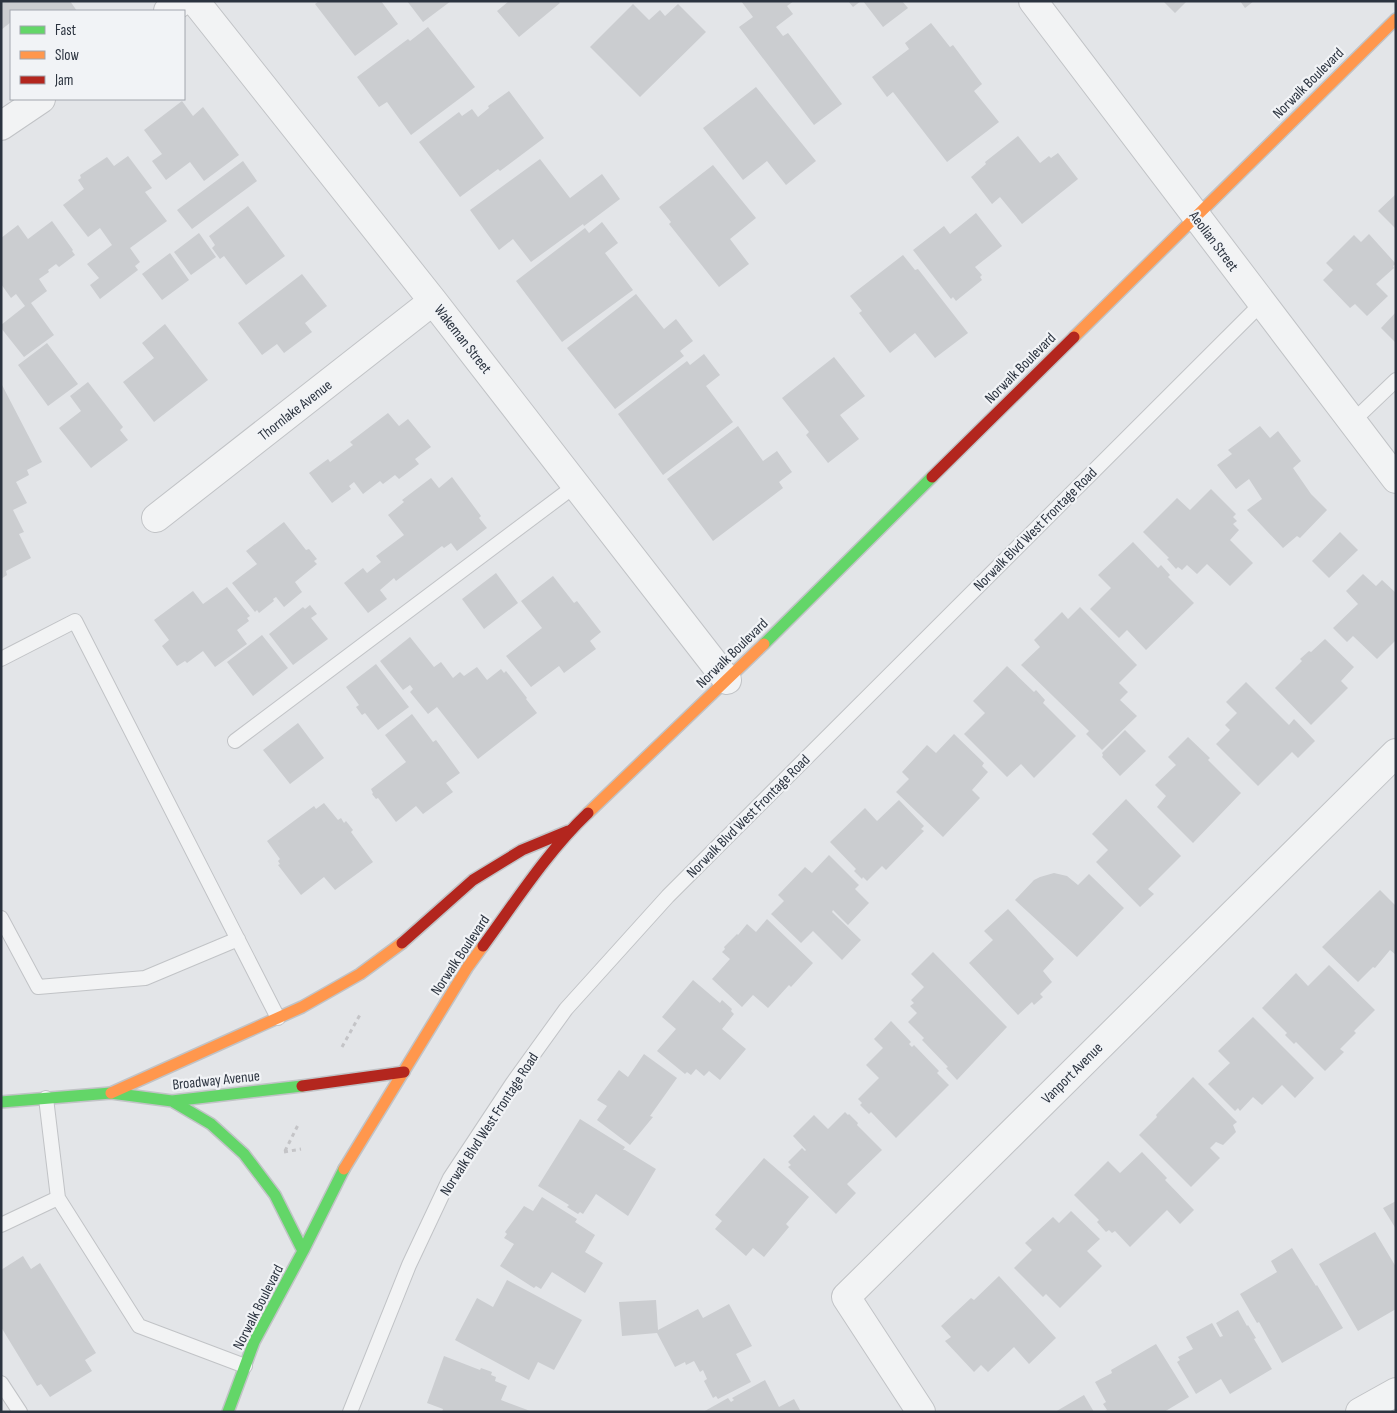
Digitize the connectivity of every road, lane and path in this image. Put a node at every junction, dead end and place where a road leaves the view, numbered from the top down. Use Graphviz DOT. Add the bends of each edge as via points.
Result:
graph roads {
  1 [pos="182,1"];
  2 [pos="195,1"];
  3 [pos="1033,1"];
  4 [pos="169,10"];
  5 [pos="1396,19"];
  6 [pos="40,100"];
  7 [pos="1,126"];
  8 [pos="1195,216"];
  9 [pos="433,301"];
  10 [pos="1262,303"];
  11 [pos="1396,380"];
  12 [pos="1352,422"];
  13 [pos="1396,479"];
  14 [pos="576,485"];
  15 [pos="156,518"];
  16 [pos="1,660"];
  17 [pos="727,680"];
  18 [pos="235,741"];
  19 [pos="1396,753"];
  20 [pos="569,831"];
  21 [pos="1,918"];
  22 [pos="238,939"];
  23 [pos="361,1012"];
  24 [pos="278,1018"];
  25 [pos="340,1051"];
  26 [pos="404,1072"];
  27 [pos="1,1084"];
  28 [pos="111,1094"];
  29 [pos="46,1098"];
  30 [pos="172,1101"];
  31 [pos="6,1102"];
  32 [pos="298,1125"];
  33 [pos="285,1152"];
  34 [pos="58,1198"];
  35 [pos="1,1225"];
  36 [pos="303,1251"];
  37 [pos="245,1366"];
  38 [pos="1,1383"];
  39 [pos="1396,1392"];
  40 [pos="20,1412"];
  41 [pos="228,1412"];
  42 [pos="350,1412"];
  43 [pos="921,1412"];
  44 [pos="1360,1412"];
  1 -- 4 [label="street"];
  2 -- 9 [label="street, Wakeman Street"];
  3 -- 8 [label="street, Aeolian Street"];
  5 -- 8 [label="main road, Norwalk Boulevard"];
  6 -- 7 [label="street"];
  8 -- 10 [label="street, Aeolian Street"];
  8 -- 17 [label="main road, Norwalk Boulevard"];
  9 -- 14 [label="street, Wakeman Street"];
  9 -- 15 [label="street, Thornlake Avenue"];
  10 -- 12 [label="street, Aeolian Street"];
  10 -- 42 [label="lane, Norwalk Blvd West Frontage Road" via="668,896 566,1009 450,1178 409,1265"];
  11 -- 12 [label="lane"];
  12 -- 13 [label="street, Aeolian Street"];
  14 -- 17 [label="street, Wakeman Street"];
  14 -- 18 [label="lane"];
  16 -- 22 [label="lane" via="75,621"];
  17 -- 20 [label="main road, Norwalk Boulevard"];
  19 -- 43 [label="street, Vanport Avenue" via="846,1297"];
  20 -- 24 [label="main road" via="522,850 473,880 404,942 360,974"];
  20 -- 26 [label="main road, Norwalk Boulevard" via="467,968"];
  21 -- 22 [label="lane" via="38,987 145,978"];
  22 -- 24 [label="lane"];
  23 -- 25 [label="path"];
  24 -- 28 [label="main road"];
  26 -- 30 [label="main road, Broadway Avenue"];
  26 -- 36 [label="main road, Norwalk Boulevard" via="342,1172"];
  27 -- 31 [label="lane"];
  28 -- 29 [label="main road, Broadway Avenue"];
  28 -- 30 [label="main road, Broadway Avenue"];
  29 -- 31 [label="main road, Broadway Avenue"];
  29 -- 34 [label="lane"];
  30 -- 36 [label="main road" via="212,1124 244,1154 275,1195"];
  32 -- 33 [label="path"];
  34 -- 35 [label="lane"];
  34 -- 37 [label="lane" via="139,1326"];
  36 -- 37 [label="main road, Norwalk Boulevard" via="254,1342"];
  37 -- 41 [label="main road, Norwalk Boulevard"];
  38 -- 40 [label="lane"];
  39 -- 44 [label="street"];
}
